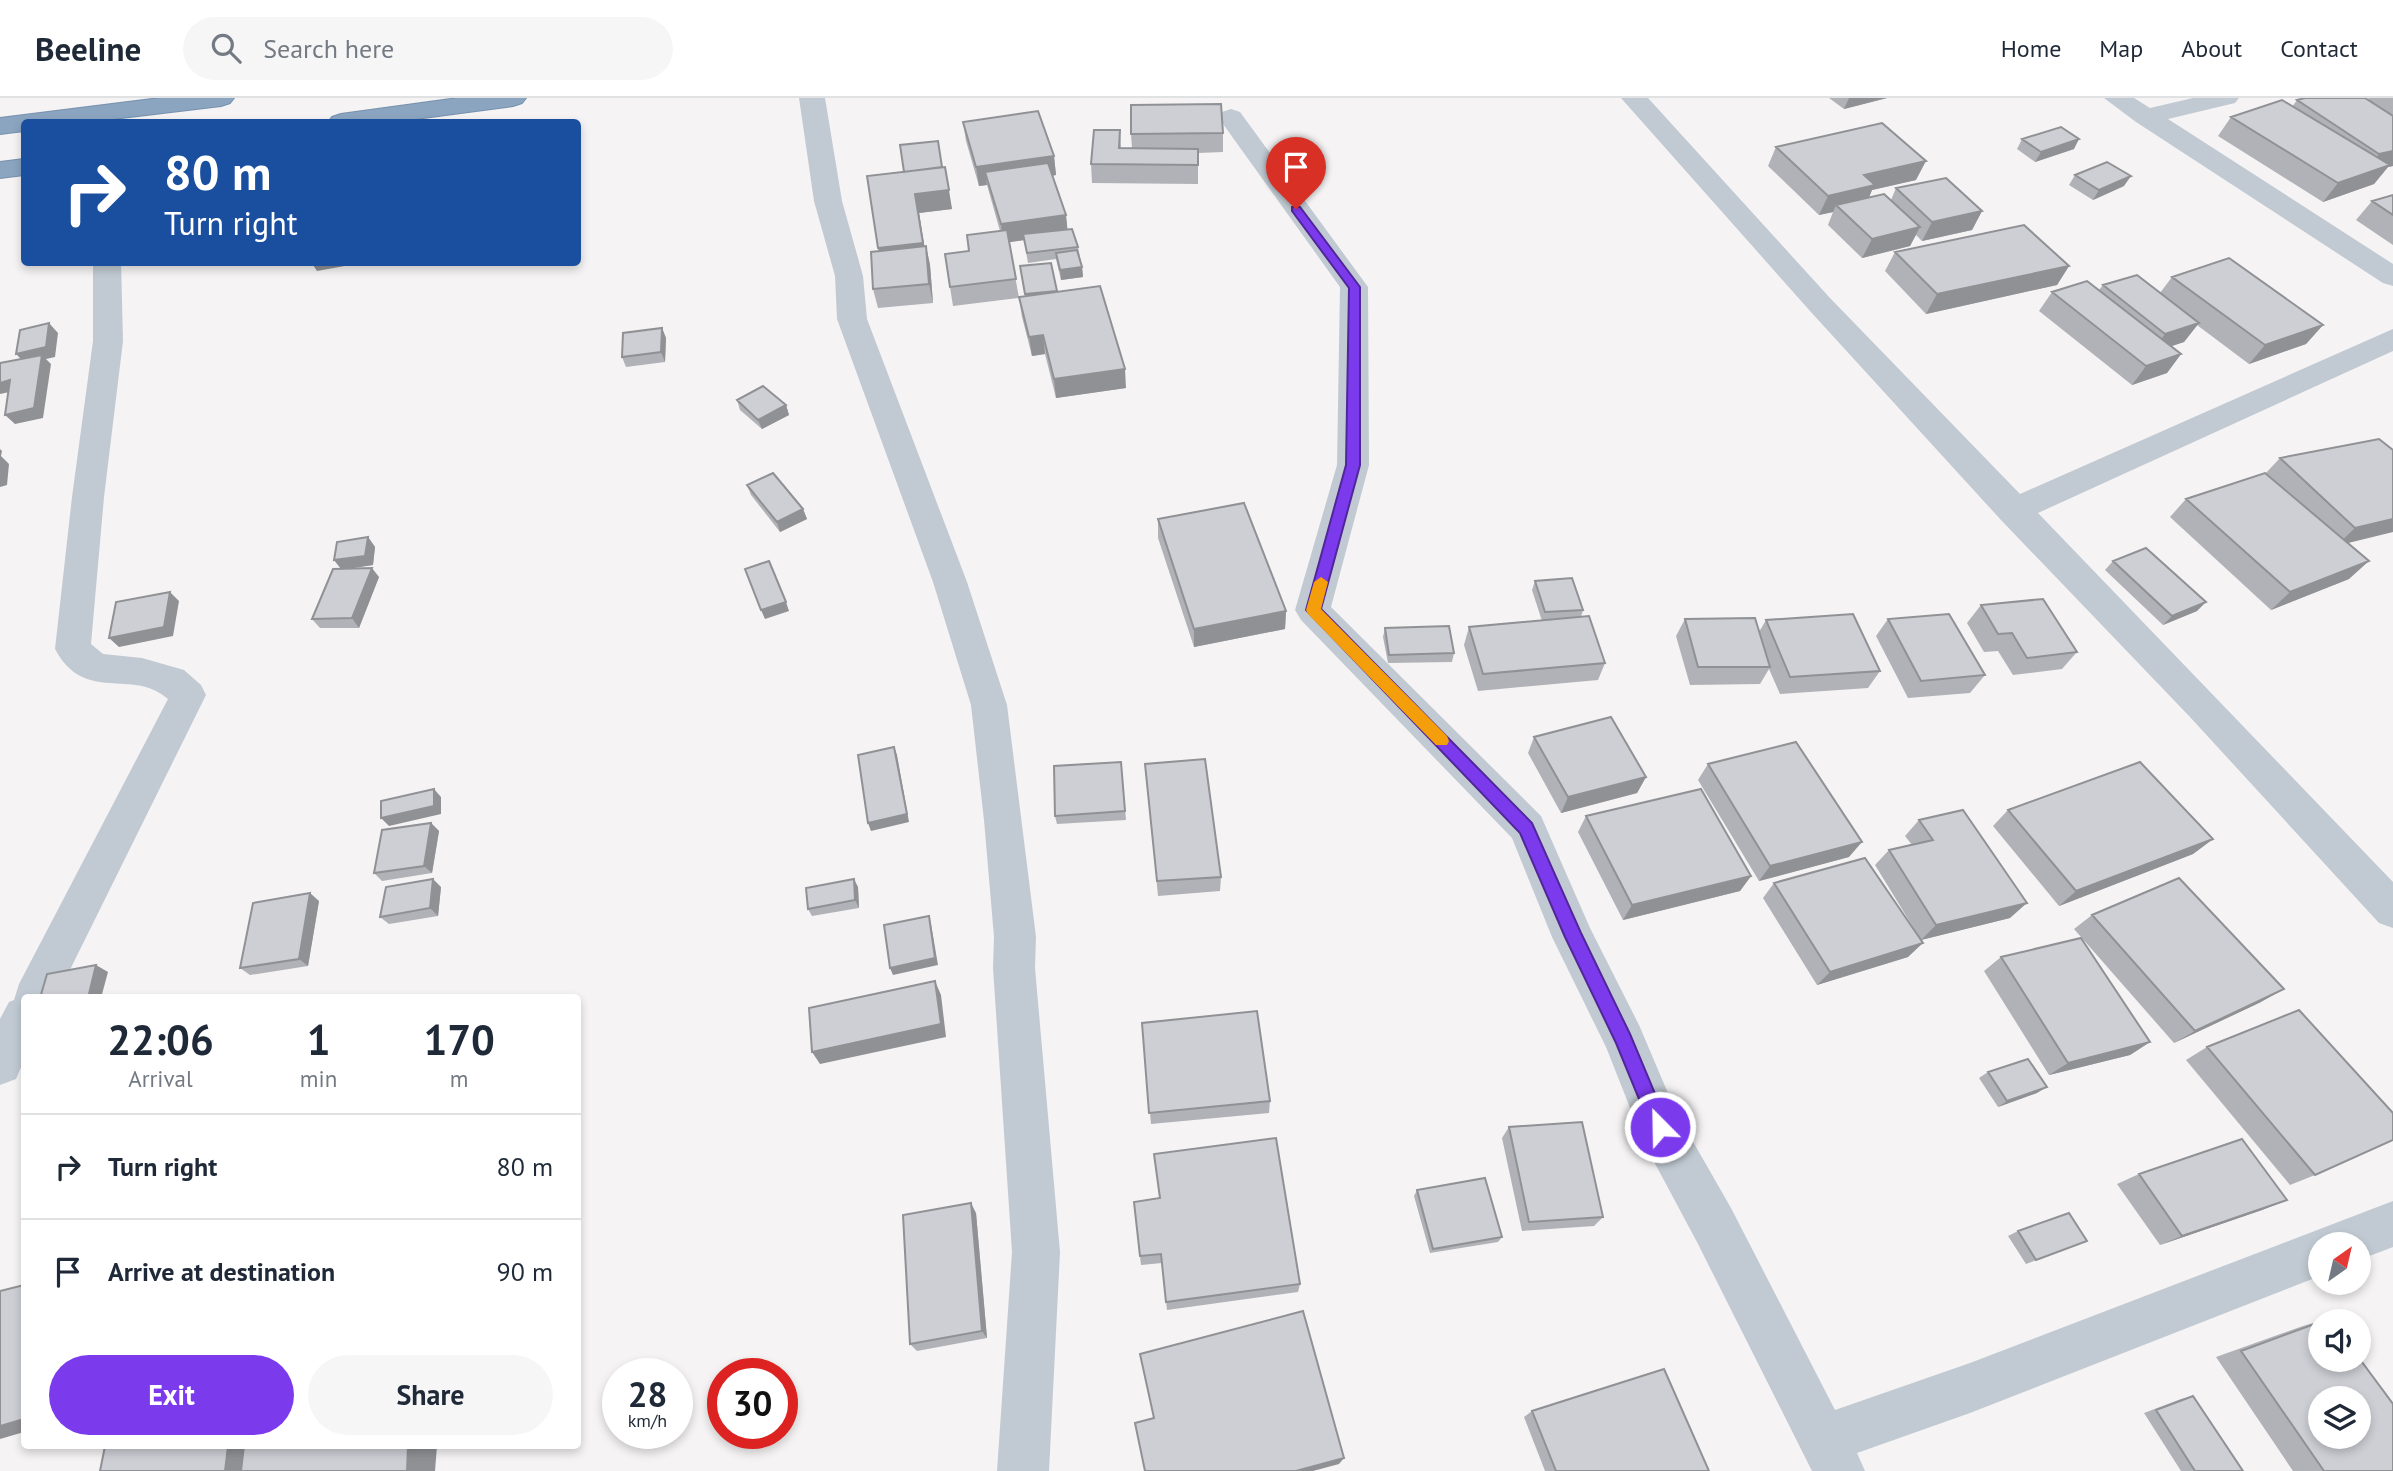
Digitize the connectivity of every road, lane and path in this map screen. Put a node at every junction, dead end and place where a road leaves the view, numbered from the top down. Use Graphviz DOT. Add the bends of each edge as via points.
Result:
graph roads {
  1 [pos="221,98"];
  2 [pos="513,98"];
  3 [pos="813,98"];
  4 [pos="1634,98"];
  5 [pos="2117,98"];
  6 [pos="2227,98"];
  7 [pos="1231,117"];
  8 [pos="2145,117"];
  9 [pos="55,119"];
  10 [pos="362,119"];
  11 [pos="21,124"];
  12 [pos="0,127"];
  13 [pos="21,167"];
  14 [pos="0,170"];
  15 [pos="107,266"];
  16 [pos="2393,277"];
  17 [pos="2393,339"];
  18 [pos="2013,511"];
  19 [pos="2393,910"];
  20 [pos="36,994"];
  21 [pos="21,1022"];
  22 [pos="0,1064"];
  23 [pos="2393,1224"];
  24 [pos="2371,1232"];
  25 [pos="2308,1257"];
  26 [pos="1831,1456"];
  27 [pos="1023,1471"];
  1 -- 9 [label="highway"];
  2 -- 10 [label="highway"];
  3 -- 27 [label="street" via="828,201 849,276 852,318 950,583 989,705 1015,937 1036,1252"];
  4 -- 18 [label="street"];
  5 -- 8 [label="street"];
  6 -- 8 [label="street"];
  7 -- 26 [label="street" via="1354,287 1353,465 1313,610 1527,828 1660,1127"];
  8 -- 16 [label="street"];
  11 -- 12 [label="highway"];
  13 -- 14 [label="highway"];
  15 -- 20 [label="street" via="108,341 73,649 93,668 172,680 188,695"];
  17 -- 18 [label="street"];
  18 -- 19 [label="street" via="2262,766"];
  21 -- 22 [label="street"];
  23 -- 24 [label="street"];
  25 -- 26 [label="street" via="1970,1388"];
}
